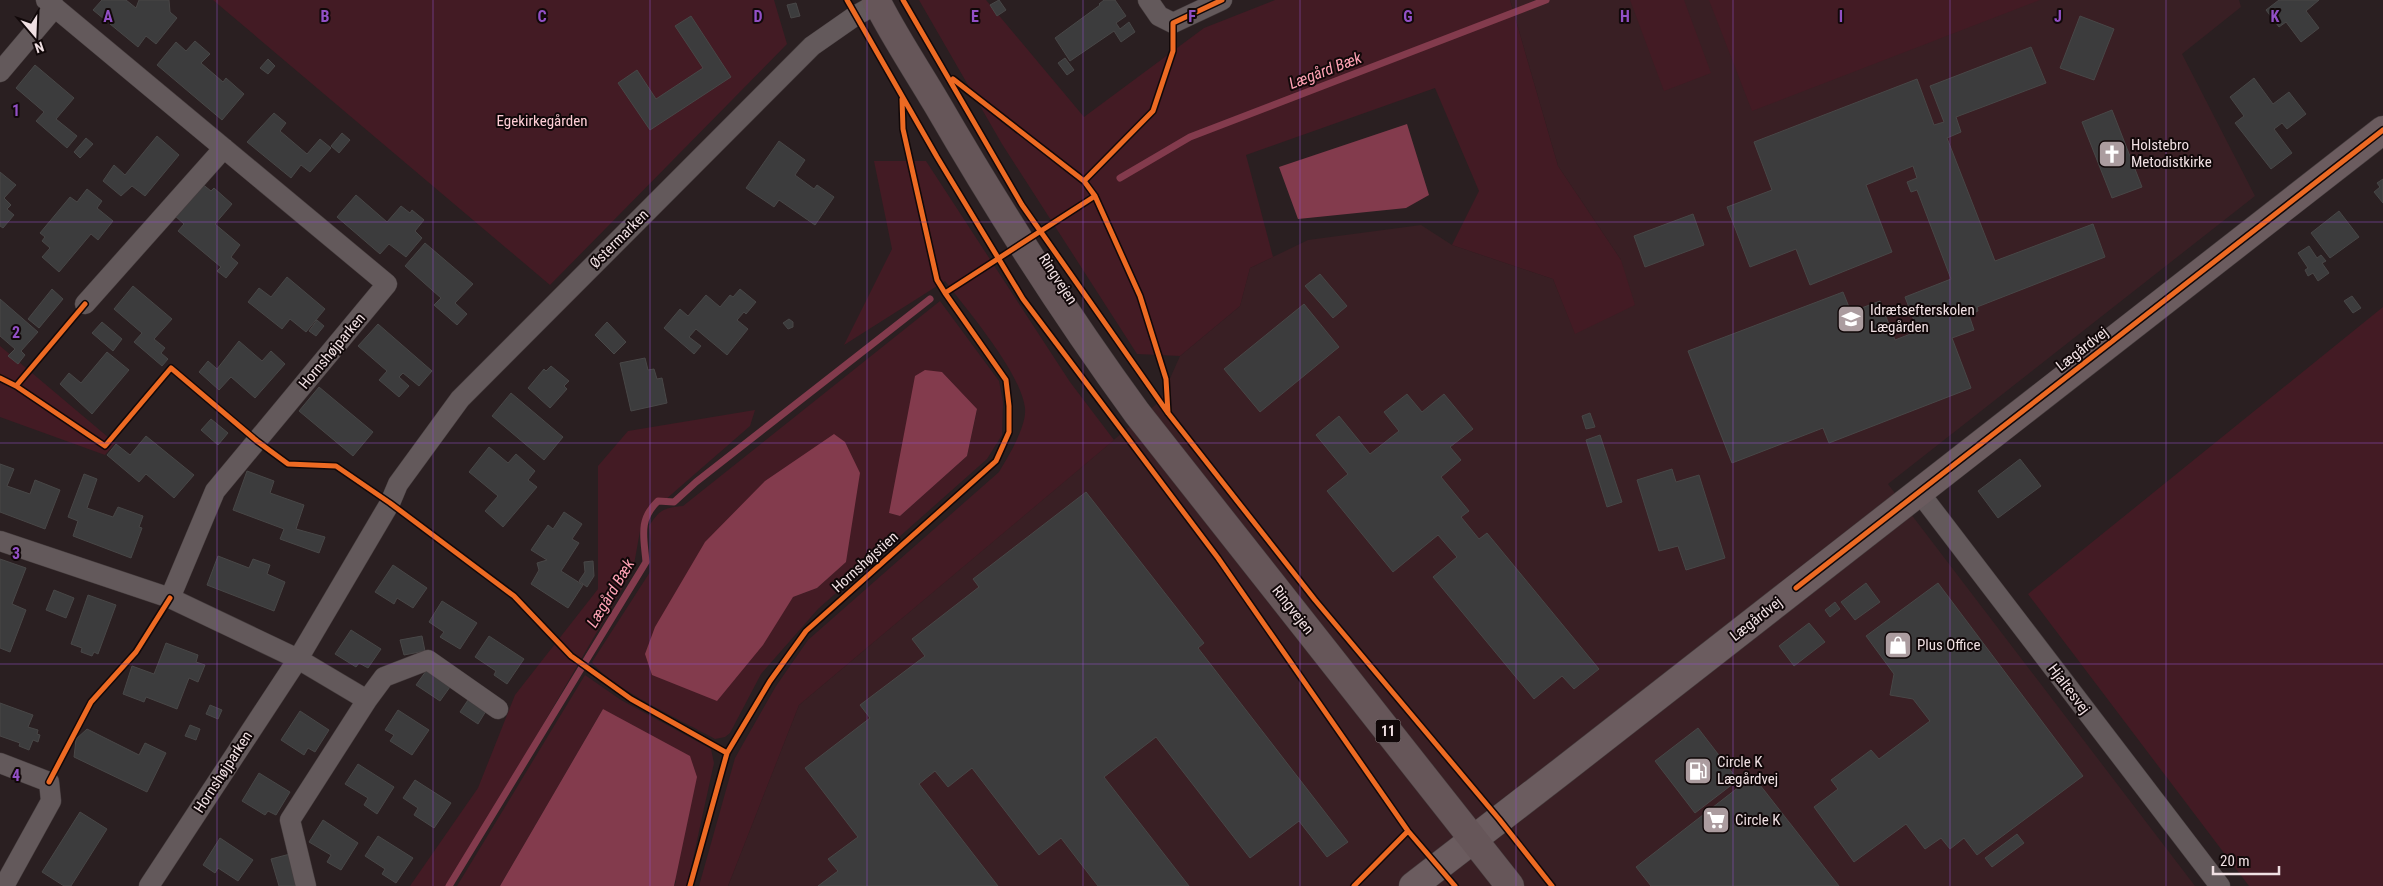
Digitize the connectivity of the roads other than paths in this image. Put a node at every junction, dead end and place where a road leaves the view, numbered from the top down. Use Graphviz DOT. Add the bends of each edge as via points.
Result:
graph roads {
  1 [pos="1148,0"];
  2 [pos="1222,0"];
  3 [pos="877,2"];
  4 [pos="51,4"];
  5 [pos="0,72"];
  6 [pos="2383,130"];
  7 [pos="224,148"];
  8 [pos="85,304"];
  9 [pos="1919,492"];
  10 [pos="390,503"];
  11 [pos="0,541"];
  12 [pos="170,598"];
  13 [pos="298,659"];
  14 [pos="367,700"];
  15 [pos="498,709"];
  16 [pos="0,763"];
  17 [pos="1474,839"];
  18 [pos="4,886"];
  19 [pos="149,886"];
  20 [pos="306,886"];
  21 [pos="1413,886"];
  22 [pos="1510,886"];
  23 [pos="2220,886"];
  1 -- 2 [label="street" via="1159,16 1173,23"];
  3 -- 10 [label="street, Østermarken" via="812,46 460,399 398,484"];
  3 -- 17 [label="main road, Ringvejen / 11" via="997,207 1097,358"];
  4 -- 5 [label="street, Hornshøjparken"];
  4 -- 7 [label="street, Hornshøjparken"];
  6 -- 9 [label="street, Lægårdvej"];
  7 -- 8 [label="street"];
  7 -- 12 [label="street, Hornshøjparken" via="387,284 215,491"];
  9 -- 17 [label="street, Lægårdvej"];
  9 -- 23 [label="street, Hjaltesvej"];
  10 -- 13 [label="street, Hornshøjparken"];
  11 -- 12 [label="street"];
  12 -- 13 [label="street"];
  13 -- 14 [label="street"];
  13 -- 19 [label="street, Hornshøjparken"];
  14 -- 15 [label="street" via="384,677 428,660"];
  14 -- 20 [label="street" via="290,820"];
  16 -- 18 [label="street" via="49,782 51,801"];
  17 -- 21 [label="street, Lægårdvej"];
  17 -- 22 [label="main road, Ringvejen / 11"];
}
